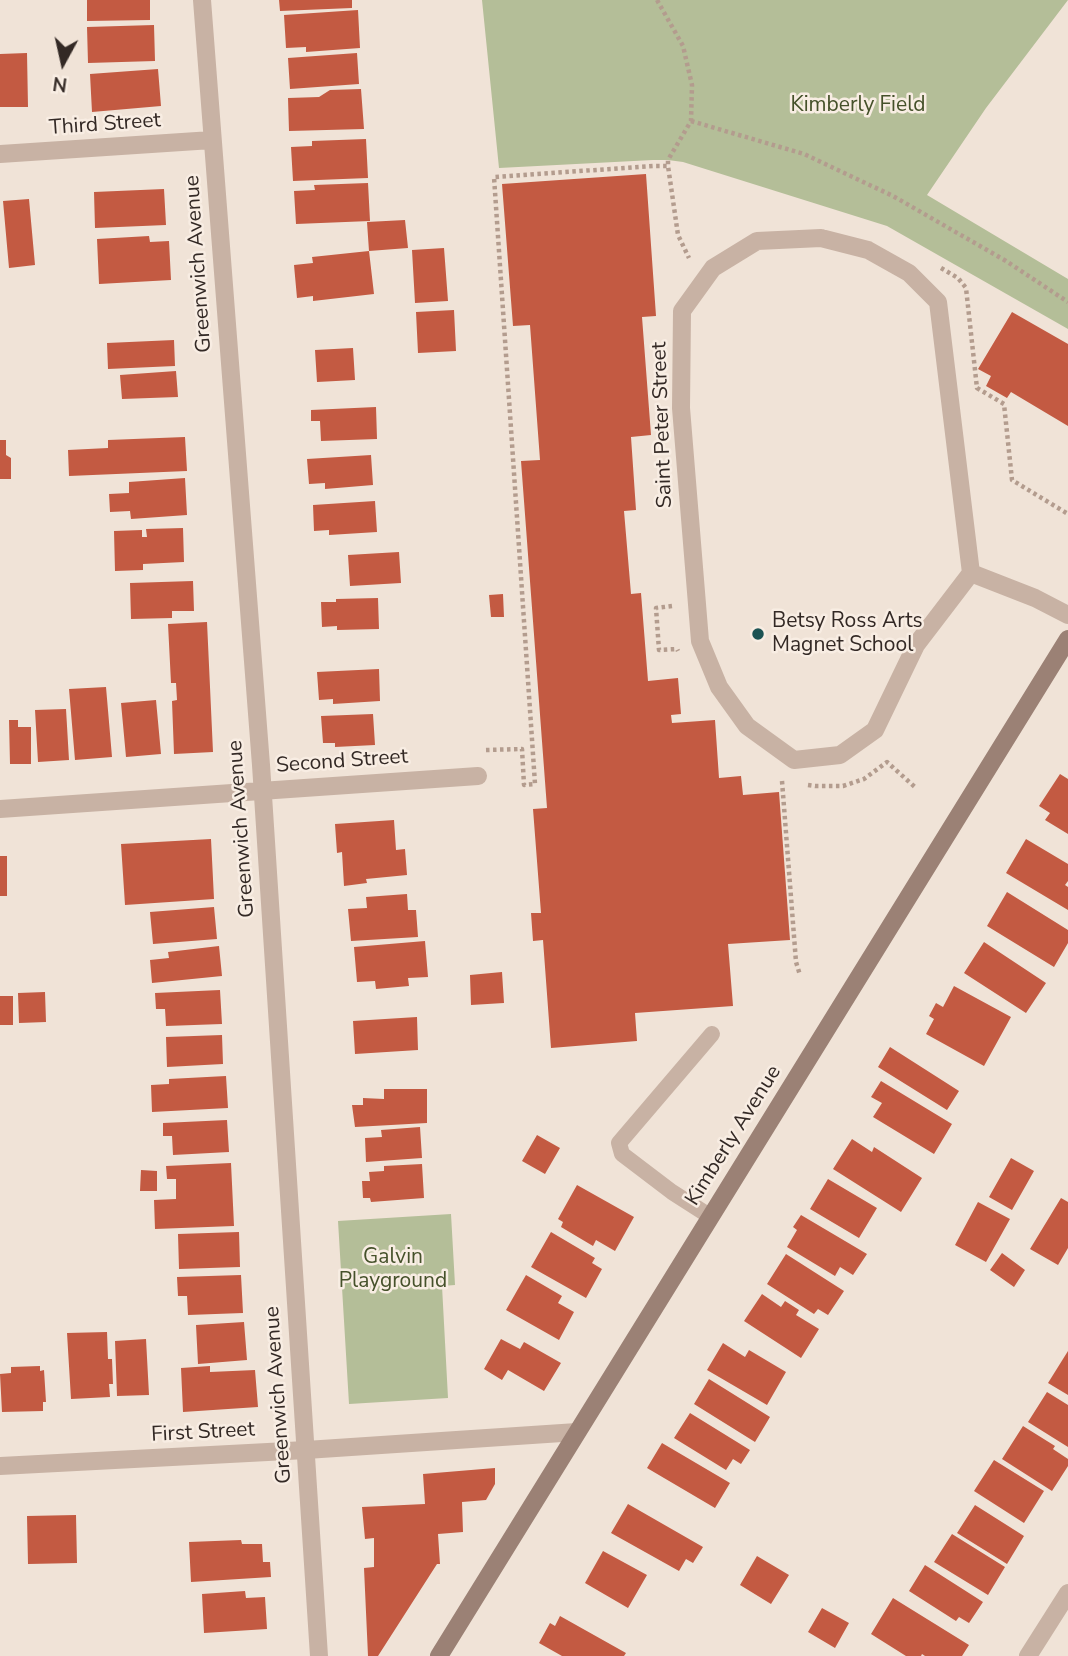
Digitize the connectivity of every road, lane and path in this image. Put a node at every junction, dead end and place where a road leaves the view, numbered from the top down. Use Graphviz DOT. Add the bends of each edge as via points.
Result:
graph roads {
  1 [pos="202,0"];
  2 [pos="657,0"];
  3 [pos="691,121"];
  4 [pos="212,140"];
  5 [pos="0,154"];
  6 [pos="668,166"];
  7 [pos="689,258"];
  8 [pos="1068,302"];
  9 [pos="974,362"];
  10 [pos="1068,514"];
  11 [pos="971,573"];
  12 [pos="1068,615"];
  13 [pos="1068,639"];
  14 [pos="486,750"];
  15 [pos="478,776"];
  16 [pos="782,779"];
  17 [pos="262,790"];
  18 [pos="0,809"];
  19 [pos="800,975"];
  20 [pos="712,1034"];
  21 [pos="711,1217"];
  22 [pos="577,1432"];
  23 [pos="306,1450"];
  24 [pos="0,1466"];
  25 [pos="1068,1592"];
  26 [pos="319,1656"];
  27 [pos="439,1656"];
  28 [pos="1028,1656"];
  1 -- 4 [label="street, Greenwich Avenue"];
  2 -- 3 [label="path" via="683,46 692,85"];
  3 -- 6 [label="path"];
  3 -- 8 [label="path" via="804,154 893,196"];
  4 -- 5 [label="street, Third Street"];
  4 -- 17 [label="street, Greenwich Avenue"];
  6 -- 7 [label="path" via="678,235"];
  6 -- 14 [label="path" via="494,177 535,784 524,785 522,749"];
  9 -- 10 [label="path" via="977,388 1004,404 1012,480"];
  11 -- 11 [label="street, Saint Peter Street" via="916,645 875,730 839,755 794,760 747,726 719,687 700,641 681,408 682,311 713,268 757,241 821,238 868,250 909,272 938,302"];
  11 -- 12 [label="street"];
  13 -- 21 [label="main road, Kimberly Avenue"];
  15 -- 17 [label="street, Second Street"];
  16 -- 19 [label="path"];
  17 -- 18 [label="street, Second Street"];
  17 -- 23 [label="street, Greenwich Avenue"];
  20 -- 21 [label="lane" via="619,1143 622,1154"];
  21 -- 22 [label="main road, Kimberly Avenue"];
  22 -- 23 [label="street, First Street"];
  22 -- 27 [label="main road, Kimberly Avenue"];
  23 -- 24 [label="street, First Street"];
  23 -- 26 [label="street, Greenwich Avenue"];
  25 -- 28 [label="street"];
}
